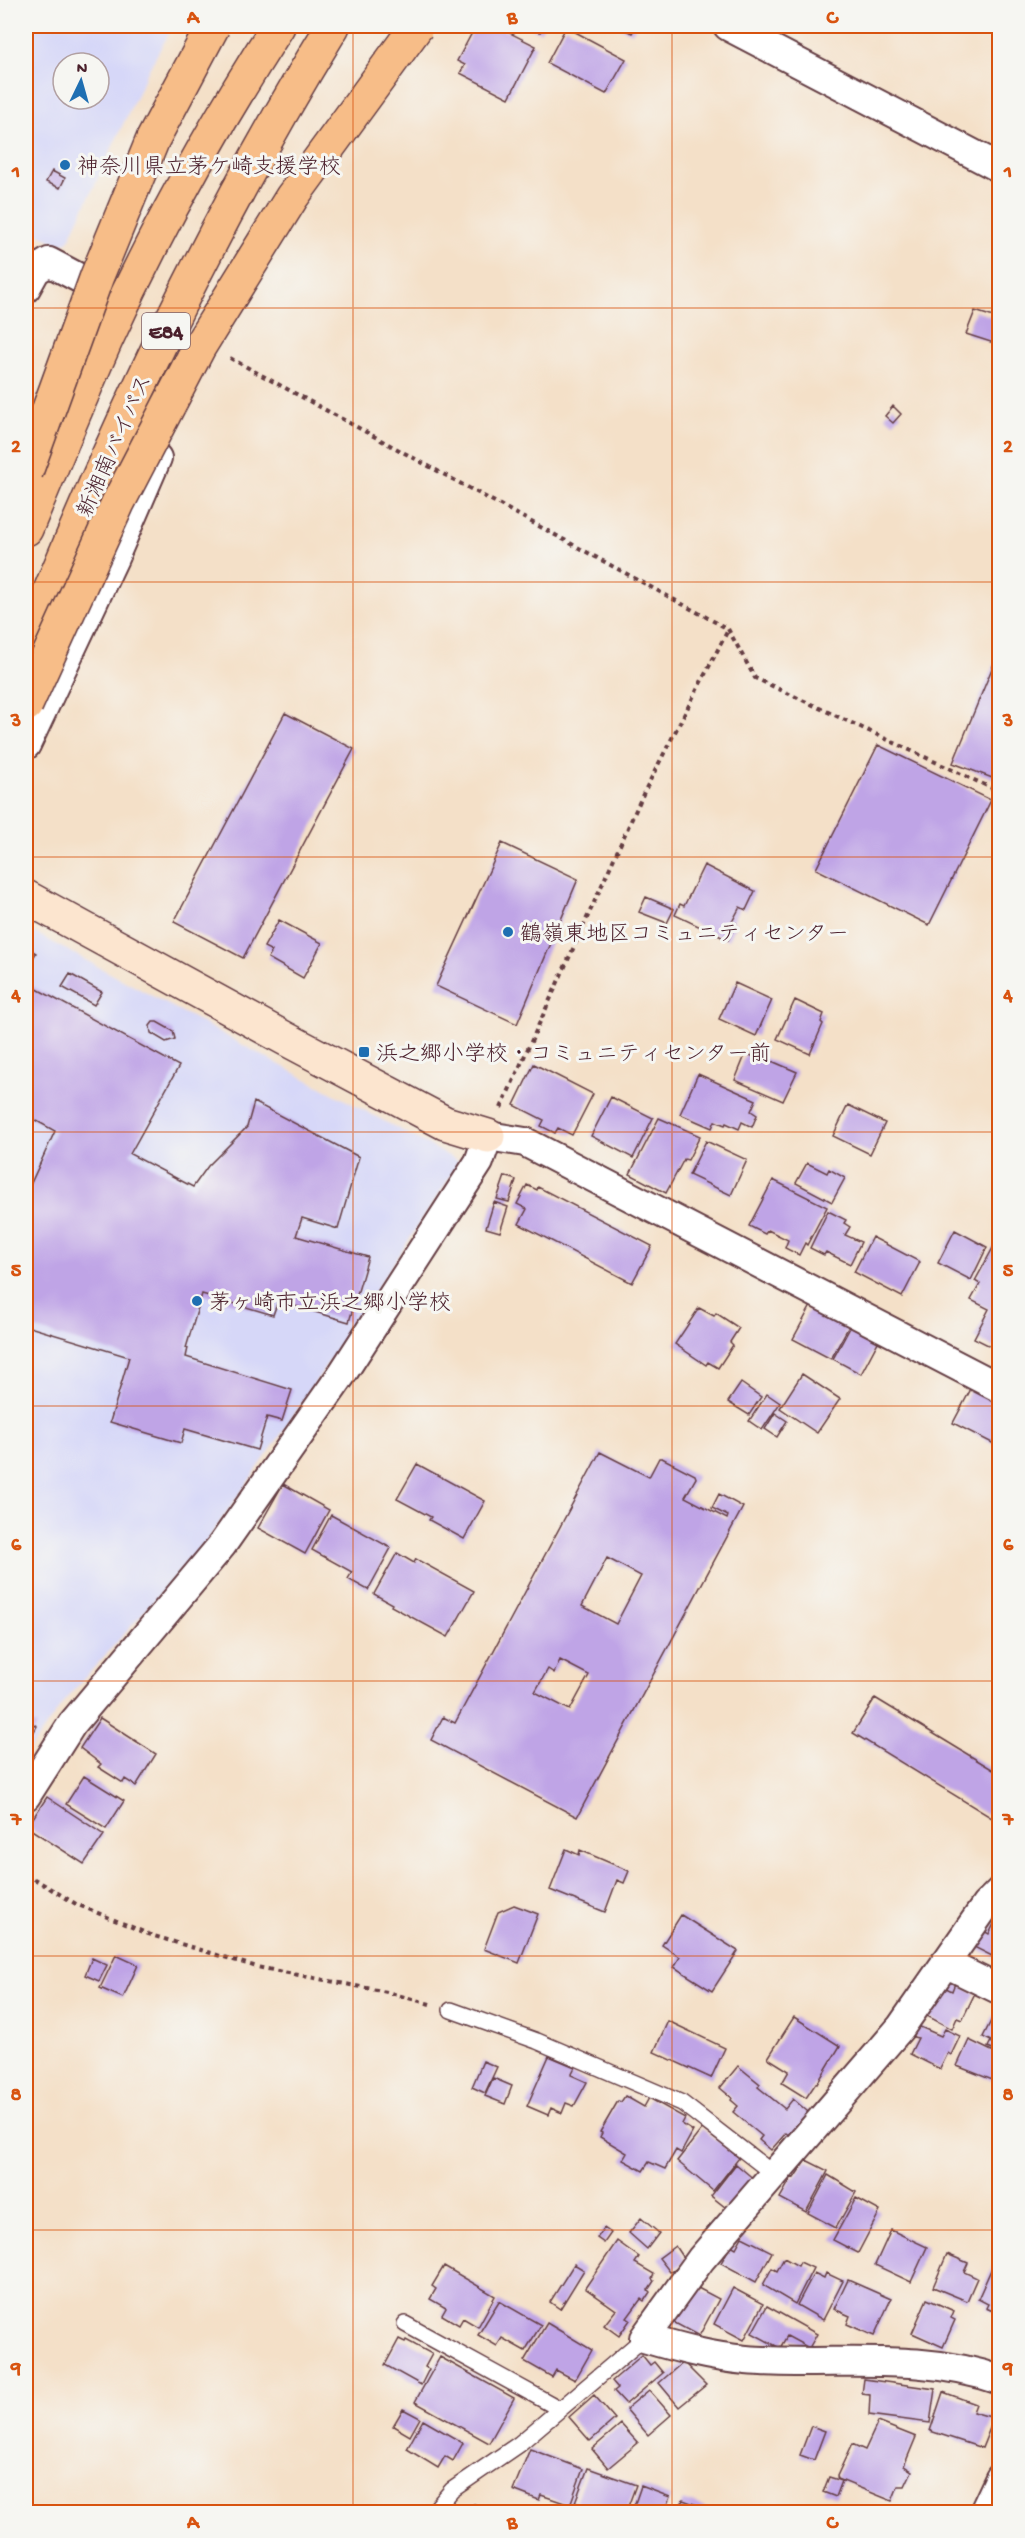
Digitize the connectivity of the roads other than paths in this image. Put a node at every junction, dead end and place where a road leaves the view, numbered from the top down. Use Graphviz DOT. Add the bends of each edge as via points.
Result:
graph roads {
  1 [pos="211,26"];
  2 [pos="278,26"];
  3 [pos="333,26"];
  4 [pos="401,26"];
  5 [pos="417,26"];
  6 [pos="728,26"];
  7 [pos="999,168"];
  8 [pos="83,280"];
  9 [pos="26,288"];
  10 [pos="26,446"];
  11 [pos="26,472"];
  12 [pos="26,529"];
  13 [pos="26,650"];
  14 [pos="26,705"];
  15 [pos="26,745"];
  16 [pos="26,897"];
  17 [pos="488,1136"];
  18 [pos="999,1388"];
  19 [pos="26,1796"];
  20 [pos="999,1892"];
  21 [pos="945,1964"];
  22 [pos="999,1990"];
  23 [pos="451,2010"];
  24 [pos="775,2175"];
  25 [pos="405,2324"];
  26 [pos="644,2338"];
  27 [pos="999,2380"];
  28 [pos="560,2409"];
  29 [pos="999,2478"];
  30 [pos="433,2512"];
  31 [pos="984,2512"];
  1 -- 8 [label="street"];
  1 -- 11 [label="highway, bridge" via="153,139 97,276"];
  2 -- 12 [label="highway, 新湘南バイパス / E84" via="232,97 168,214 106,339"];
  3 -- 13 [label="highway, 新湘南バイパス / E84" via="207,246 120,425"];
  4 -- 15 [label="street" via="165,439"];
  5 -- 14 [label="highway, bridge" via="292,197 199,347 118,503"];
  6 -- 7 [label="street"];
  8 -- 9 [label="street" via="49,262 36,270"];
  8 -- 10 [label="street"];
  16 -- 17 [label="street" via="445,1123"];
  17 -- 18 [label="street" via="525,1142"];
  17 -- 19 [label="street" via="479,1162 335,1384 222,1545 72,1724"];
  20 -- 21 [label="street"];
  21 -- 22 [label="street"];
  21 -- 24 [label="street" via="901,2027"];
  23 -- 24 [label="lane" via="537,2041 682,2103"];
  24 -- 26 [label="street" via="700,2259"];
  25 -- 28 [label="lane"];
  26 -- 27 [label="street" via="703,2355 747,2360 902,2361 978,2372"];
  26 -- 28 [label="lane"];
  28 -- 30 [label="lane" via="519,2444 452,2490"];
  29 -- 31 [label="street"];
}
